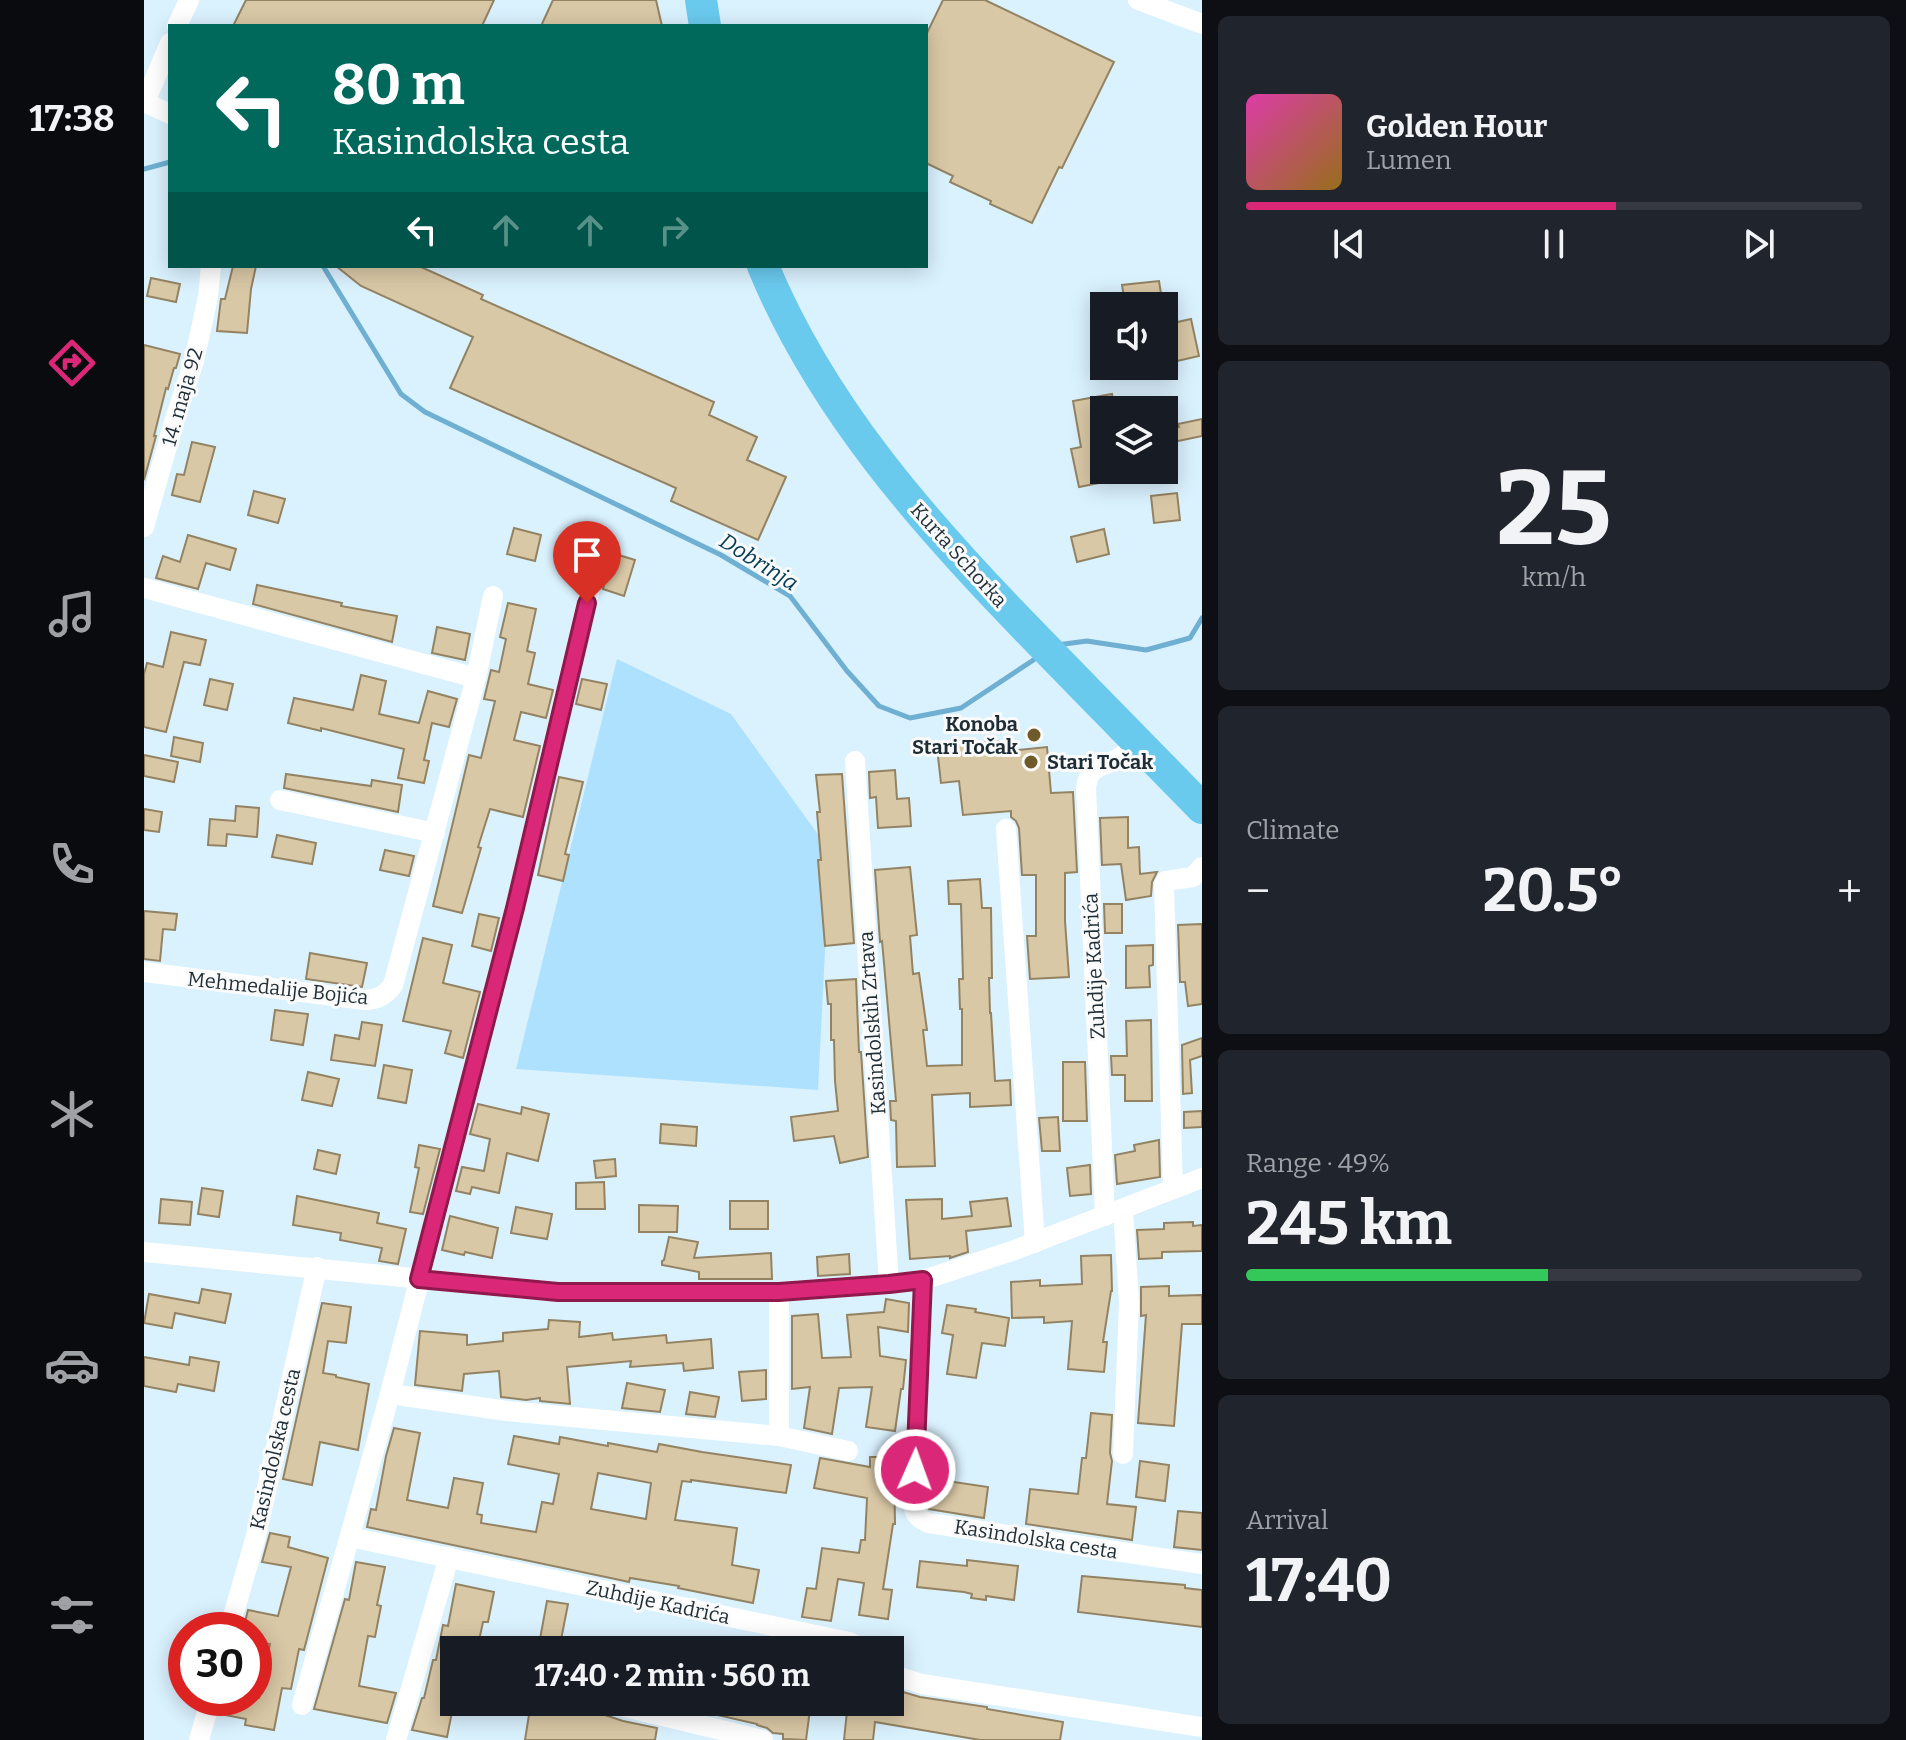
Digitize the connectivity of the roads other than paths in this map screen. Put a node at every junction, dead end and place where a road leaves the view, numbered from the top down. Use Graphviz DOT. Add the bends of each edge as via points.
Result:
graph roads {
  1 [pos="189,0"];
  2 [pos="701,0"];
  3 [pos="1138,0"];
  4 [pos="178,24"];
  5 [pos="705,24"];
  6 [pos="1202,24"];
  7 [pos="168,48"];
  8 [pos="144,102"];
  9 [pos="168,113"];
  10 [pos="211,268"];
  11 [pos="764,268"];
  12 [pos="144,527"];
  13 [pos="601,542"];
  14 [pos="144,588"];
  15 [pos="493,596"];
  16 [pos="476,678"];
  17 [pos="1138,743"];
  18 [pos="855,761"];
  19 [pos="280,800"];
  20 [pos="1202,808"];
  21 [pos="1006,829"];
  22 [pos="435,833"];
  23 [pos="1202,867"];
  24 [pos="144,972"];
  25 [pos="1202,1178"];
  26 [pos="1173,1189"];
  27 [pos="1114,1212"];
  28 [pos="1035,1243"];
  29 [pos="144,1252"];
  30 [pos="317,1267"];
  31 [pos="419,1279"];
  32 [pos="923,1280"];
  33 [pos="889,1284"];
  34 [pos="779,1292"];
  35 [pos="390,1394"];
  36 [pos="779,1436"];
  37 [pos="848,1451"];
  38 [pos="1123,1454"];
  39 [pos="350,1537"];
  40 [pos="449,1557"];
  41 [pos="1202,1564"];
  42 [pos="234,1612"];
  43 [pos="821,1636"];
  44 [pos="904,1678"];
  45 [pos="302,1705"];
  46 [pos="206,1716"];
  47 [pos="663,1716"];
  48 [pos="1202,1727"];
  49 [pos="199,1740"];
  50 [pos="396,1740"];
  51 [pos="763,1740"];
  1 -- 4 [label="street"];
  2 -- 5 [label="main road"];
  3 -- 6 [label="street"];
  7 -- 8 [label="street"];
  8 -- 9 [label="street"];
  10 -- 12 [label="street, 14. maja 92" via="194,361"];
  11 -- 17 [label="main road, Kurta Schorka" via="798,340 893,481 1015,618"];
  13 -- 31 [label="street" via="515,908"];
  14 -- 16 [label="street"];
  15 -- 16 [label="street, Mehmedalije Bojića"];
  16 -- 22 [label="street, Mehmedalije Bojića"];
  17 -- 20 [label="main road, Kurta Schorka"];
  17 -- 27 [label="street, Zuhdije Kadrića" via="1093,770 1086,788"];
  18 -- 33 [label="street, Kasindolskih Zrtava"];
  19 -- 22 [label="street"];
  21 -- 28 [label="street"];
  22 -- 24 [label="street, Mehmedalije Bojića" via="393,985 379,998"];
  23 -- 26 [label="street" via="1193,877 1166,881 1164,886"];
  25 -- 26 [label="street"];
  26 -- 27 [label="street"];
  27 -- 28 [label="street"];
  27 -- 38 [label="street, Zuhdije Kadrića" via="1129,1302"];
  28 -- 32 [label="street"];
  29 -- 30 [label="street"];
  30 -- 31 [label="street"];
  30 -- 42 [label="street, Kasindolska cesta"];
  31 -- 34 [label="street" via="558,1292"];
  31 -- 35 [label="street"];
  32 -- 33 [label="street"];
  32 -- 41 [label="street, Kasindolska cesta" via="913,1502 919,1518"];
  33 -- 34 [label="street"];
  34 -- 36 [label="street"];
  35 -- 36 [label="street" via="507,1411"];
  35 -- 39 [label="street"];
  36 -- 37 [label="street"];
  39 -- 40 [label="street, Zuhdije Kadrića"];
  39 -- 45 [label="street"];
  40 -- 43 [label="street, Zuhdije Kadrića"];
  40 -- 50 [label="street"];
  44 -- 48 [label="street"];
  46 -- 49 [label="street"];
  47 -- 51 [label="street"];
}
